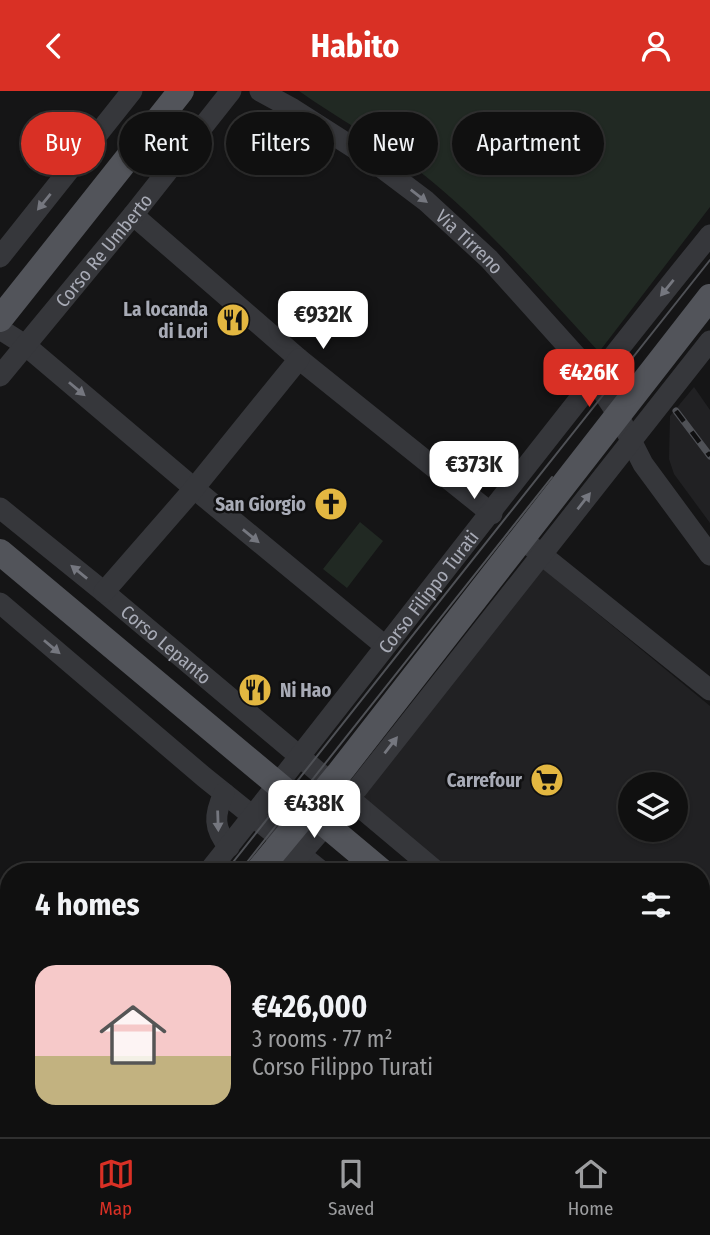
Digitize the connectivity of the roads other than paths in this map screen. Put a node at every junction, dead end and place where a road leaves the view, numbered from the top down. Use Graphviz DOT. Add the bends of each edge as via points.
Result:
graph roads {
  1 [pos="132,91"];
  2 [pos="181,91"];
  3 [pos="231,91"];
  4 [pos="260,91"];
  5 [pos="133,215"];
  6 [pos="710,235"];
  7 [pos="0,257"];
  8 [pos="710,297"];
  9 [pos="0,319"];
  10 [pos="0,329"];
  11 [pos="25,345"];
  12 [pos="706,355"];
  13 [pos="299,359"];
  14 [pos="0,376"];
  15 [pos="594,379"];
  16 [pos="618,415"];
  17 [pos="632,442"];
  18 [pos="194,488"];
  19 [pos="0,508"];
  20 [pos="492,514"];
  21 [pos="520,539"];
  22 [pos="0,552"];
  23 [pos="542,555"];
  24 [pos="710,555"];
  25 [pos="104,592"];
  26 [pos="0,603"];
  27 [pos="385,646"];
  28 [pos="710,690"];
  29 [pos="301,757"];
  30 [pos="279,784"];
  31 [pos="339,791"];
  32 [pos="224,793"];
  33 [pos="253,816"];
  34 [pos="317,817"];
  35 [pos="229,846"];
  36 [pos="292,847"];
  37 [pos="215,863"];
  38 [pos="269,863"];
  39 [pos="288,863"];
  40 [pos="311,863"];
  41 [pos="372,863"];
  42 [pos="426,863"];
  1 -- 7 [label="street, one-way"];
  2 -- 9 [label="main road, Corso Re Umberto"];
  3 -- 5 [label="street, Corso Re Umberto"];
  4 -- 15 [label="street, Via Tirreno, one-way" via="365,155 426,201 489,258"];
  5 -- 11 [label="street, Corso Re Umberto"];
  5 -- 13 [label="street"];
  6 -- 15 [label="street, Corso Filippo Turati, one-way"];
  8 -- 16 [label="main road, Corso Filippo Turati"];
  10 -- 11 [label="street"];
  11 -- 14 [label="street, Corso Re Umberto"];
  11 -- 18 [label="street, one-way"];
  12 -- 17 [label="street, Corso Filippo Turati"];
  13 -- 18 [label="street"];
  13 -- 20 [label="street"];
  15 -- 16 [label="street, Via Tirreno"];
  15 -- 20 [label="street, Corso Filippo Turati"];
  16 -- 17 [label="street, Via Tirreno"];
  16 -- 21 [label="main road, Corso Filippo Turati"];
  23 -- 17 [label="street, Corso Filippo Turati, one-way"];
  17 -- 24 [label="street, Via Tirreno"];
  18 -- 25 [label="street"];
  18 -- 27 [label="street, one-way"];
  25 -- 19 [label="street, Corso Lepanto, one-way"];
  20 -- 27 [label="street, Corso Filippo Turati"];
  21 -- 23 [label="street"];
  21 -- 31 [label="main road, Corso Filippo Turati"];
  22 -- 30 [label="main road, Corso Lepanto"];
  23 -- 28 [label="street"];
  31 -- 23 [label="street, Corso Filippo Turati, one-way"];
  25 -- 29 [label="street, Corso Lepanto"];
  26 -- 32 [label="street, one-way"];
  27 -- 29 [label="street, Corso Filippo Turati"];
  29 -- 30 [label="street, Corso Filippo Turati"];
  29 -- 31 [label="street, Corso Lepanto"];
  30 -- 33 [label="street, Corso Filippo Turati"];
  30 -- 34 [label="main road, Corso Lepanto"];
  31 -- 34 [label="main road, Corso Filippo Turati"];
  31 -- 42 [label="street, Corso Lepanto"];
  32 -- 33 [label="street"];
  32 -- 35 [label="street, one-way" via="217,827"];
  33 -- 35 [label="street, Corso Filippo Turati"];
  33 -- 36 [label="street"];
  34 -- 36 [label="main road, Corso Filippo Turati"];
  34 -- 41 [label="main road, Corso Lepanto"];
  35 -- 37 [label="street, Corso Filippo Turati"];
  36 -- 38 [label="main road, Corso Filippo Turati"];
  36 -- 39 [label="street"];
  36 -- 40 [label="street"];
}
